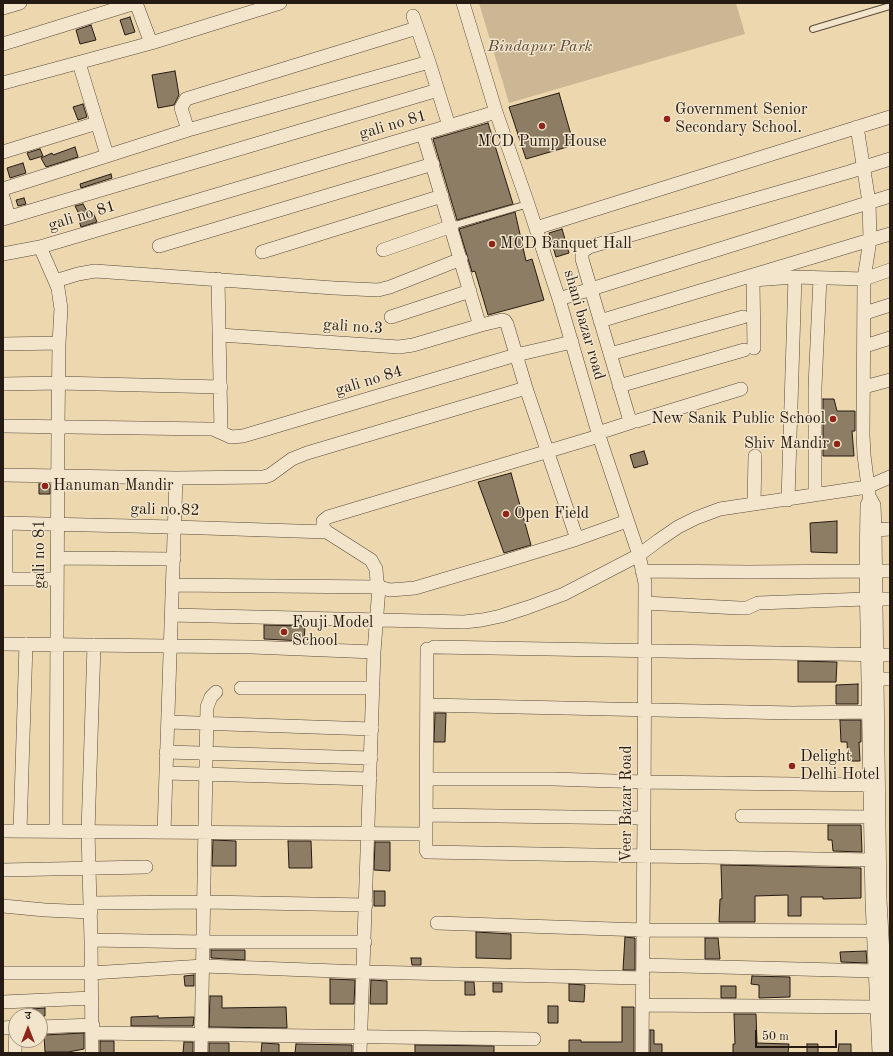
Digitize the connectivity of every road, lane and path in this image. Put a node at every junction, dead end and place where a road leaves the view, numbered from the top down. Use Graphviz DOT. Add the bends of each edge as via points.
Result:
graph roads {
  1 [pos="20,3"];
  2 [pos="136,3"];
  3 [pos="280,3"];
  4 [pos="463,3"];
  5 [pos="890,6"];
  6 [pos="3,8"];
  7 [pos="100,8"];
  8 [pos="813,29"];
  9 [pos="151,43"];
  10 [pos="3,44"];
  11 [pos="429,62"];
  12 [pos="79,63"];
  13 [pos="3,83"];
  14 [pos="438,90"];
  15 [pos="496,112"];
  16 [pos="890,117"];
  17 [pos="97,123"];
  18 [pos="449,126"];
  19 [pos="857,127"];
  20 [pos="188,130"];
  21 [pos="423,134"];
  22 [pos="3,152"];
  23 [pos="107,155"];
  24 [pos="890,159"];
  25 [pos="433,164"];
  26 [pos="864,167"];
  27 [pos="3,189"];
  28 [pos="442,196"];
  29 [pos="890,196"];
  30 [pos="3,197"];
  31 [pos="869,202"];
  32 [pos="528,204"];
  33 [pos="6,218"];
  34 [pos="452,226"];
  35 [pos="536,228"];
  36 [pos="890,234"];
  37 [pos="870,240"];
  38 [pos="159,246"];
  39 [pos="40,247"];
  40 [pos="383,250"];
  41 [pos="262,252"];
  42 [pos="3,254"];
  43 [pos="461,259"];
  44 [pos="890,270"];
  45 [pos="794,277"];
  46 [pos="820,278"];
  47 [pos="218,279"];
  48 [pos="864,279"];
  49 [pos="55,281"];
  50 [pos="590,288"];
  51 [pos="470,291"];
  52 [pos="559,299"];
  53 [pos="890,305"];
  54 [pos="865,313"];
  55 [pos="391,317"];
  56 [pos="743,317"];
  57 [pos="600,322"];
  58 [pos="481,325"];
  59 [pos="220,335"];
  60 [pos="890,338"];
  61 [pos="572,342"];
  62 [pos="59,343"];
  63 [pos="3,344"];
  64 [pos="865,346"];
  65 [pos="516,354"];
  66 [pos="610,354"];
  67 [pos="890,380"];
  68 [pos="58,383"];
  69 [pos="3,384"];
  70 [pos="619,386"];
  71 [pos="221,387"];
  72 [pos="864,387"];
  73 [pos="526,388"];
  74 [pos="741,389"];
  75 [pos="632,422"];
  76 [pos="3,426"];
  77 [pos="58,426"];
  78 [pos="598,434"];
  79 [pos="226,435"];
  80 [pos="547,451"];
  81 [pos="755,456"];
  82 [pos="3,475"];
  83 [pos="58,475"];
  84 [pos="890,477"];
  85 [pos="176,478"];
  86 [pos="868,493"];
  87 [pos="815,495"];
  88 [pos="788,500"];
  89 [pos="754,504"];
  90 [pos="627,521"];
  91 [pos="5,523"];
  92 [pos="57,525"];
  93 [pos="174,527"];
  94 [pos="890,529"];
  95 [pos="875,530"];
  96 [pos="327,532"];
  97 [pos="577,539"];
  98 [pos="639,555"];
  99 [pos="57,558"];
  100 [pos="174,559"];
  101 [pos="642,571"];
  102 [pos="871,571"];
  103 [pos="890,571"];
  104 [pos="4,579"];
  105 [pos="57,579"];
  106 [pos="172,584"];
  107 [pos="379,587"];
  108 [pos="871,599"];
  109 [pos="890,599"];
  110 [pos="645,603"];
  111 [pos="171,615"];
  112 [pos="377,620"];
  113 [pos="3,644"];
  114 [pos="26,644"];
  115 [pos="57,644"];
  116 [pos="94,645"];
  117 [pos="170,646"];
  118 [pos="645,650"];
  119 [pos="374,652"];
  120 [pos="878,655"];
  121 [pos="884,679"];
  122 [pos="241,688"];
  123 [pos="373,688"];
  124 [pos="216,692"];
  125 [pos="426,705"];
  126 [pos="645,710"];
  127 [pos="879,712"];
  128 [pos="168,722"];
  129 [pos="207,724"];
  130 [pos="372,729"];
  131 [pos="166,752"];
  132 [pos="207,754"];
  133 [pos="371,758"];
  134 [pos="884,768"];
  135 [pos="166,773"];
  136 [pos="206,774"];
  137 [pos="370,779"];
  138 [pos="426,779"];
  139 [pos="644,782"];
  140 [pos="870,785"];
  141 [pos="426,815"];
  142 [pos="742,816"];
  143 [pos="871,817"];
  144 [pos="644,818"];
  145 [pos="3,831"];
  146 [pos="20,831"];
  147 [pos="56,831"];
  148 [pos="88,832"];
  149 [pos="164,832"];
  150 [pos="206,832"];
  151 [pos="367,834"];
  152 [pos="426,834"];
  153 [pos="884,834"];
  154 [pos="644,857"];
  155 [pos="872,860"];
  156 [pos="146,868"];
  157 [pos="90,869"];
  158 [pos="3,870"];
  159 [pos="885,900"];
  160 [pos="204,902"];
  161 [pos="366,905"];
  162 [pos="3,906"];
  163 [pos="91,907"];
  164 [pos="437,923"];
  165 [pos="643,930"];
  166 [pos="873,932"];
  167 [pos="91,940"];
  168 [pos="204,942"];
  169 [pos="365,942"];
  170 [pos="203,966"];
  171 [pos="643,971"];
  172 [pos="364,972"];
  173 [pos="883,972"];
  174 [pos="3,973"];
  175 [pos="91,973"];
  176 [pos="92,998"];
  177 [pos="3,1002"];
  178 [pos="642,1005"];
  179 [pos="877,1007"];
  180 [pos="48,1027"];
  181 [pos="93,1029"];
  182 [pos="202,1034"];
  183 [pos="361,1037"];
  184 [pos="534,1039"];
  185 [pos="92,1053"];
  186 [pos="202,1053"];
  187 [pos="360,1053"];
  188 [pos="642,1053"];
  189 [pos="879,1053"];
  190 [pos="886,1053"];
  1 -- 6 [label="street"];
  2 -- 7 [label="street"];
  2 -- 9 [label="street"];
  3 -- 9 [label="street"];
  4 -- 15 [label="street, shani bazar road"];
  5 -- 8 [label="lane"];
  7 -- 10 [label="street"];
  9 -- 12 [label="street"];
  11 -- 14 [label="street"];
  11 -- 20 [label="street"];
  11 -- 20 [label="street" via="415,22 186,99 181,108"];
  12 -- 13 [label="street"];
  12 -- 17 [label="street"];
  14 -- 18 [label="street"];
  14 -- 33 [label="street"];
  15 -- 18 [label="street, gali no 81"];
  15 -- 32 [label="street, shani bazar road"];
  16 -- 19 [label="street"];
  17 -- 22 [label="street"];
  17 -- 23 [label="street"];
  18 -- 21 [label="street, gali no 81"];
  19 -- 26 [label="street"];
  19 -- 35 [label="street"];
  20 -- 23 [label="street"];
  21 -- 25 [label="street"];
  21 -- 39 [label="street, gali no 81"];
  23 -- 27 [label="street"];
  24 -- 26 [label="street"];
  25 -- 28 [label="street"];
  25 -- 38 [label="street"];
  26 -- 31 [label="street"];
  26 -- 50 [label="street" via="590,247 582,252 582,260"];
  28 -- 34 [label="street"];
  28 -- 41 [label="street"];
  29 -- 31 [label="street"];
  30 -- 33 [label="street"];
  31 -- 37 [label="street"];
  31 -- 50 [label="street"];
  32 -- 34 [label="lane"];
  32 -- 35 [label="street, shani bazar road"];
  34 -- 40 [label="street"];
  34 -- 43 [label="street"];
  35 -- 52 [label="street, shani bazar road"];
  36 -- 37 [label="street"];
  37 -- 48 [label="street"];
  37 -- 57 [label="street"];
  39 -- 42 [label="street"];
  39 -- 49 [label="street, gali no 81"];
  43 -- 47 [label="street" via="378,290"];
  43 -- 51 [label="street"];
  44 -- 48 [label="street"];
  45 -- 46 [label="street"];
  45 -- 70 [label="street" via="753,280 749,349"];
  45 -- 88 [label="street"];
  46 -- 48 [label="street"];
  46 -- 87 [label="street" via="815,387"];
  47 -- 49 [label="street" via="95,271"];
  47 -- 59 [label="street"];
  48 -- 54 [label="street"];
  49 -- 62 [label="street, gali no 81" via="61,304"];
  50 -- 52 [label="street"];
  50 -- 57 [label="street"];
  51 -- 55 [label="street"];
  51 -- 58 [label="street"];
  52 -- 61 [label="street, shani bazar road"];
  53 -- 54 [label="street"];
  54 -- 64 [label="street"];
  56 -- 66 [label="street"];
  57 -- 66 [label="street"];
  58 -- 59 [label="street, gali no.3" via="399,347"];
  58 -- 65 [label="street, gali no.3" via="505,321"];
  59 -- 71 [label="street"];
  60 -- 64 [label="street"];
  61 -- 65 [label="street, gali no 84"];
  61 -- 78 [label="street, shani bazar road"];
  62 -- 63 [label="street"];
  62 -- 68 [label="street, gali no 81"];
  64 -- 72 [label="street"];
  65 -- 73 [label="street"];
  65 -- 79 [label="street, gali no 84" via="250,434"];
  66 -- 70 [label="street"];
  67 -- 72 [label="street"];
  68 -- 69 [label="street"];
  68 -- 71 [label="street"];
  68 -- 77 [label="street, gali no 81"];
  70 -- 75 [label="street" via="628,417"];
  71 -- 79 [label="street"];
  72 -- 86 [label="street" via="864,455"];
  73 -- 80 [label="street"];
  73 -- 85 [label="street" via="307,453 292,459 270,476"];
  74 -- 75 [label="street"];
  75 -- 78 [label="street"];
  76 -- 77 [label="street"];
  77 -- 79 [label="street" via="208,428"];
  77 -- 83 [label="street, gali no 81"];
  78 -- 80 [label="street"];
  78 -- 90 [label="street, shani bazar road"];
  80 -- 96 [label="street" via="328,517 323,521 323,527"];
  80 -- 97 [label="street"];
  81 -- 89 [label="street"];
  82 -- 83 [label="street"];
  83 -- 85 [label="street"];
  83 -- 92 [label="street, gali no 81"];
  84 -- 86 [label="street"];
  85 -- 93 [label="street"];
  86 -- 87 [label="street"];
  86 -- 95 [label="street" via="874,505"];
  86 -- 102 [label="street"];
  87 -- 88 [label="street"];
  88 -- 89 [label="street"];
  89 -- 98 [label="street" via="720,509 696,518"];
  90 -- 97 [label="street"];
  90 -- 98 [label="street, shani bazar road"];
  91 -- 92 [label="street, gali no.82"];
  91 -- 104 [label="street"];
  92 -- 93 [label="street, gali no.82"];
  92 -- 99 [label="street, gali no 81"];
  93 -- 96 [label="street, gali no.82"];
  93 -- 100 [label="street"];
  94 -- 95 [label="street"];
  95 -- 102 [label="street"];
  96 -- 107 [label="street" via="370,560 376,569"];
  97 -- 107 [label="street" via="414,588 390,590"];
  98 -- 101 [label="street, Veer Bazar Road"];
  98 -- 112 [label="street" via="564,594 501,616 464,622"];
  99 -- 100 [label="street"];
  99 -- 105 [label="street, gali no 81"];
  100 -- 106 [label="street"];
  101 -- 102 [label="street"];
  101 -- 110 [label="street, Veer Bazar Road"];
  102 -- 103 [label="street"];
  102 -- 108 [label="street"];
  104 -- 105 [label="street"];
  105 -- 115 [label="street, gali no 81"];
  106 -- 107 [label="street"];
  106 -- 111 [label="street"];
  107 -- 112 [label="street"];
  108 -- 109 [label="street"];
  108 -- 110 [label="street" via="758,603 747,608"];
  108 -- 120 [label="street"];
  110 -- 118 [label="street, Veer Bazar Road"];
  111 -- 112 [label="street"];
  111 -- 117 [label="street"];
  112 -- 119 [label="street"];
  113 -- 114 [label="street"];
  114 -- 115 [label="street"];
  114 -- 146 [label="street"];
  115 -- 116 [label="street"];
  115 -- 147 [label="street, gali no 81"];
  116 -- 117 [label="street"];
  116 -- 148 [label="street"];
  117 -- 119 [label="street"];
  117 -- 128 [label="street"];
  118 -- 120 [label="street"];
  118 -- 125 [label="street" via="431,648"];
  118 -- 126 [label="street, Veer Bazar Road"];
  119 -- 123 [label="street"];
  120 -- 121 [label="street"];
  120 -- 127 [label="street"];
  121 -- 127 [label="street"];
  122 -- 123 [label="street"];
  123 -- 130 [label="street"];
  124 -- 129 [label="street" via="207,707"];
  125 -- 126 [label="street"];
  125 -- 138 [label="street"];
  126 -- 127 [label="street"];
  126 -- 139 [label="street, Veer Bazar Road"];
  127 -- 134 [label="street"];
  127 -- 140 [label="street"];
  128 -- 129 [label="street"];
  128 -- 131 [label="street"];
  129 -- 130 [label="street"];
  129 -- 132 [label="street"];
  130 -- 133 [label="street"];
  131 -- 132 [label="street"];
  131 -- 135 [label="street"];
  132 -- 133 [label="street"];
  132 -- 136 [label="street"];
  133 -- 137 [label="street"];
  134 -- 153 [label="street"];
  135 -- 136 [label="street"];
  135 -- 149 [label="street"];
  136 -- 137 [label="street"];
  136 -- 150 [label="street"];
  137 -- 151 [label="street"];
  138 -- 139 [label="street"];
  138 -- 141 [label="street"];
  139 -- 140 [label="street"];
  139 -- 144 [label="street, Veer Bazar Road"];
  140 -- 143 [label="street"];
  141 -- 144 [label="street"];
  141 -- 152 [label="street"];
  142 -- 143 [label="street"];
  143 -- 155 [label="street"];
  144 -- 154 [label="street, Veer Bazar Road"];
  145 -- 146 [label="street"];
  146 -- 147 [label="street"];
  147 -- 148 [label="street"];
  148 -- 149 [label="street"];
  148 -- 157 [label="street"];
  149 -- 150 [label="street"];
  150 -- 151 [label="street"];
  150 -- 160 [label="street"];
  151 -- 152 [label="street"];
  151 -- 161 [label="street"];
  152 -- 154 [label="street" via="426,850 430,853"];
  153 -- 159 [label="street"];
  154 -- 155 [label="street"];
  154 -- 165 [label="street, Veer Bazar Road"];
  155 -- 166 [label="street"];
  156 -- 157 [label="street"];
  157 -- 158 [label="street"];
  157 -- 163 [label="street"];
  159 -- 173 [label="street"];
  160 -- 161 [label="street"];
  160 -- 163 [label="street"];
  160 -- 168 [label="street"];
  161 -- 169 [label="street"];
  162 -- 163 [label="street" via="45,910"];
  163 -- 167 [label="street"];
  164 -- 165 [label="street"];
  165 -- 166 [label="street"];
  165 -- 171 [label="street, Veer Bazar Road"];
  166 -- 173 [label="street"];
  167 -- 168 [label="street"];
  167 -- 175 [label="street"];
  168 -- 169 [label="street"];
  168 -- 170 [label="street"];
  169 -- 172 [label="street"];
  170 -- 172 [label="street"];
  170 -- 175 [label="street"];
  170 -- 182 [label="street"];
  171 -- 172 [label="street"];
  171 -- 173 [label="street"];
  171 -- 178 [label="street, Veer Bazar Road"];
  172 -- 183 [label="street"];
  173 -- 179 [label="street"];
  173 -- 190 [label="street"];
  174 -- 175 [label="street"];
  175 -- 176 [label="street"];
  176 -- 177 [label="street"];
  176 -- 181 [label="street"];
  178 -- 179 [label="street"];
  178 -- 188 [label="street, Veer Bazar Road"];
  179 -- 189 [label="street"];
  180 -- 181 [label="street"];
  181 -- 182 [label="street"];
  181 -- 185 [label="street"];
  182 -- 183 [label="street"];
  182 -- 186 [label="street"];
  183 -- 184 [label="street"];
  183 -- 187 [label="street"];
}
